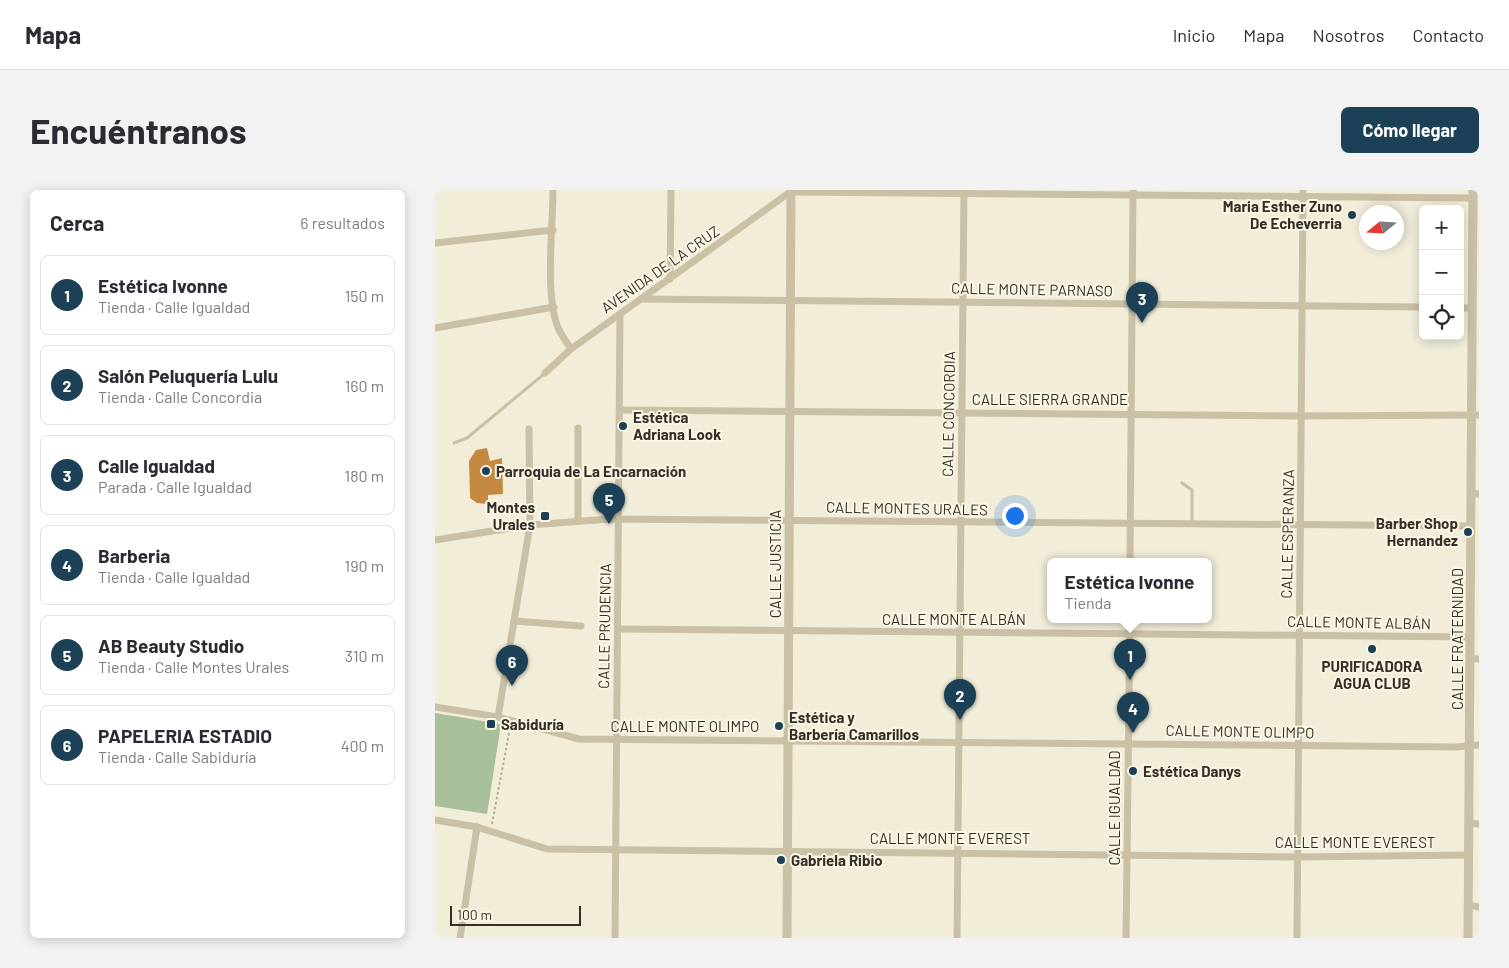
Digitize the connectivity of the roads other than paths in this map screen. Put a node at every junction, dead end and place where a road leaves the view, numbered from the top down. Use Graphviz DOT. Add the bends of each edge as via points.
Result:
graph roads {
  1 [pos="553,190"];
  2 [pos="671,190"];
  3 [pos="792,191"];
  4 [pos="964,191"];
  5 [pos="1133,192"];
  6 [pos="1303,193"];
  7 [pos="1473,194"];
  8 [pos="1476,228"];
  9 [pos="553,230"];
  10 [pos="435,243"];
  11 [pos="670,278"];
  12 [pos="641,299"];
  13 [pos="791,300"];
  14 [pos="963,301"];
  15 [pos="1132,303"];
  16 [pos="1302,306"];
  17 [pos="554,307"];
  18 [pos="1419,307"];
  19 [pos="1464,308"];
  20 [pos="1473,308"];
  21 [pos="620,314"];
  22 [pos="435,328"];
  23 [pos="1476,329"];
  24 [pos="571,349"];
  25 [pos="545,373"];
  26 [pos="620,410"];
  27 [pos="790,411"];
  28 [pos="963,413"];
  29 [pos="1131,413"];
  30 [pos="1476,414"];
  31 [pos="1301,416"];
  32 [pos="529,428"];
  33 [pos="578,428"];
  34 [pos="454,443"];
  35 [pos="1181,483"];
  36 [pos="1475,494"];
  37 [pos="619,519"];
  38 [pos="789,520"];
  39 [pos="578,521"];
  40 [pos="960,522"];
  41 [pos="1192,523"];
  42 [pos="1130,524"];
  43 [pos="530,525"];
  44 [pos="1301,526"];
  45 [pos="1471,526"];
  46 [pos="435,540"];
  47 [pos="1130,558"];
  48 [pos="1475,575"];
  49 [pos="514,620"];
  50 [pos="1130,623"];
  51 [pos="581,626"];
  52 [pos="618,630"];
  53 [pos="789,631"];
  54 [pos="958,632"];
  55 [pos="1129,634"];
  56 [pos="1299,635"];
  57 [pos="1470,637"];
  58 [pos="1474,659"];
  59 [pos="435,707"];
  60 [pos="498,717"];
  61 [pos="616,740"];
  62 [pos="788,741"];
  63 [pos="958,742"];
  64 [pos="1128,742"];
  65 [pos="1299,745"];
  66 [pos="1475,745"];
  67 [pos="435,820"];
  68 [pos="1469,823"];
  69 [pos="1479,824"];
  70 [pos="477,827"];
  71 [pos="616,850"];
  72 [pos="787,851"];
  73 [pos="958,851"];
  74 [pos="1128,854"];
  75 [pos="1469,856"];
  76 [pos="1298,857"];
  77 [pos="1468,905"];
  78 [pos="1479,907"];
  79 [pos="460,938"];
  80 [pos="615,938"];
  81 [pos="787,938"];
  82 [pos="957,938"];
  83 [pos="1126,938"];
  84 [pos="1297,938"];
  85 [pos="1468,938"];
  1 -- 9 [label="street"];
  2 -- 11 [label="street"];
  3 -- 4 [label="street"];
  3 -- 11 [label="street, AVENIDA DE LA CRUZ"];
  3 -- 13 [label="street, CALLE JUSTICIA"];
  4 -- 5 [label="street"];
  4 -- 14 [label="street, CALLE CONCORDIA"];
  5 -- 6 [label="street"];
  5 -- 15 [label="street"];
  6 -- 7 [label="street"];
  6 -- 16 [label="street, CALLE ESPERANZA"];
  7 -- 8 [label="street, CALLE FRATERNIDAD"];
  8 -- 20 [label="street, CALLE FRATERNIDAD"];
  9 -- 10 [label="street"];
  9 -- 17 [label="street"];
  11 -- 12 [label="street, AVENIDA DE LA CRUZ"];
  12 -- 13 [label="street, CALLE MONTE PARNASO"];
  12 -- 21 [label="street, AVENIDA DE LA CRUZ"];
  13 -- 14 [label="street, CALLE MONTE PARNASO"];
  13 -- 27 [label="street, CALLE JUSTICIA"];
  14 -- 15 [label="street, CALLE MONTE PARNASO"];
  14 -- 28 [label="street, CALLE CONCORDIA"];
  15 -- 16 [label="street, CALLE MONTE PARNASO"];
  15 -- 29 [label="street"];
  16 -- 18 [label="street, CALLE MONTE PARNASO"];
  16 -- 31 [label="street, CALLE ESPERANZA"];
  17 -- 22 [label="street"];
  17 -- 24 [label="street" via="557,324"];
  19 -- 20 [label="street"];
  20 -- 23 [label="street, CALLE FRATERNIDAD"];
  21 -- 24 [label="street, AVENIDA DE LA CRUZ"];
  21 -- 26 [label="street, CALLE PRUDENCIA"];
  23 -- 30 [label="street, CALLE FRATERNIDAD"];
  24 -- 25 [label="street, AVENIDA DE LA CRUZ"];
  25 -- 34 [label="lane" via="467,438"];
  26 -- 27 [label="street, CALLE SIERRA GRANDE"];
  26 -- 37 [label="street, CALLE PRUDENCIA"];
  27 -- 28 [label="street, CALLE SIERRA GRANDE"];
  27 -- 38 [label="street, CALLE JUSTICIA"];
  28 -- 29 [label="street, CALLE SIERRA GRANDE"];
  28 -- 40 [label="street, CALLE CONCORDIA"];
  29 -- 31 [label="street, CALLE SIERRA GRANDE"];
  29 -- 42 [label="street"];
  30 -- 31 [label="street, CALLE SIERRA GRANDE"];
  30 -- 36 [label="street, CALLE FRATERNIDAD"];
  31 -- 44 [label="street, CALLE ESPERANZA"];
  32 -- 43 [label="street"];
  33 -- 39 [label="street"];
  35 -- 41 [label="lane" via="1192,490"];
  36 -- 45 [label="street, CALLE FRATERNIDAD"];
  37 -- 38 [label="street, CALLE MONTES URALES"];
  37 -- 39 [label="street, CALLE MONTES URALES"];
  37 -- 52 [label="street, CALLE PRUDENCIA"];
  38 -- 40 [label="street, CALLE MONTES URALES"];
  38 -- 53 [label="street, CALLE JUSTICIA"];
  39 -- 43 [label="street, CALLE MONTES URALES"];
  40 -- 42 [label="street, CALLE MONTES URALES"];
  40 -- 54 [label="street, CALLE CONCORDIA"];
  41 -- 42 [label="street, CALLE MONTES URALES"];
  41 -- 44 [label="street, CALLE MONTES URALES"];
  42 -- 47 [label="street"];
  43 -- 46 [label="street, CALLE MONTES URALES"];
  43 -- 49 [label="street"];
  44 -- 45 [label="street, CALLE MONTES URALES"];
  44 -- 56 [label="street, CALLE ESPERANZA"];
  45 -- 48 [label="street, CALLE FRATERNIDAD"];
  48 -- 57 [label="street, CALLE FRATERNIDAD"];
  49 -- 51 [label="street"];
  49 -- 60 [label="street"];
  50 -- 55 [label="street, CALLE IGUALDAD"];
  52 -- 53 [label="street, CALLE MONTE ALBÁN"];
  52 -- 61 [label="street, CALLE PRUDENCIA"];
  53 -- 54 [label="street, CALLE MONTE ALBÁN"];
  53 -- 62 [label="street, CALLE JUSTICIA"];
  54 -- 55 [label="street, CALLE MONTE ALBÁN"];
  54 -- 63 [label="street, CALLE CONCORDIA"];
  55 -- 56 [label="street, CALLE MONTE ALBÁN"];
  55 -- 64 [label="street, CALLE IGUALDAD"];
  56 -- 57 [label="street, CALLE MONTE ALBÁN"];
  56 -- 65 [label="street, CALLE ESPERANZA"];
  57 -- 58 [label="street, CALLE FRATERNIDAD"];
  58 -- 66 [label="street, CALLE FRATERNIDAD"];
  59 -- 60 [label="street, CALLE MONTE OLIMPO"];
  60 -- 61 [label="street, CALLE MONTE OLIMPO" via="579,739"];
  61 -- 62 [label="street, CALLE MONTE OLIMPO"];
  61 -- 71 [label="street, CALLE PRUDENCIA"];
  62 -- 63 [label="street, CALLE MONTE OLIMPO"];
  62 -- 72 [label="street, CALLE JUSTICIA"];
  63 -- 64 [label="street, CALLE MONTE OLIMPO"];
  63 -- 73 [label="street, CALLE CONCORDIA"];
  64 -- 65 [label="street, CALLE MONTE OLIMPO"];
  64 -- 74 [label="street, CALLE IGUALDAD"];
  65 -- 66 [label="street, CALLE MONTE OLIMPO"];
  65 -- 76 [label="street, CALLE ESPERANZA"];
  66 -- 68 [label="street, CALLE FRATERNIDAD"];
  67 -- 70 [label="street, CALLE MONTE EVEREST"];
  68 -- 69 [label="street"];
  68 -- 75 [label="street, CALLE FRATERNIDAD"];
  70 -- 71 [label="street, CALLE MONTE EVEREST" via="547,848"];
  70 -- 79 [label="street"];
  71 -- 72 [label="street, CALLE MONTE EVEREST"];
  71 -- 80 [label="street, CALLE PRUDENCIA"];
  72 -- 73 [label="street, CALLE MONTE EVEREST"];
  72 -- 81 [label="street, CALLE JUSTICIA"];
  73 -- 74 [label="street, CALLE MONTE EVEREST"];
  73 -- 82 [label="street, CALLE CONCORDIA"];
  74 -- 76 [label="street, CALLE MONTE EVEREST"];
  74 -- 83 [label="street, CALLE IGUALDAD"];
  75 -- 76 [label="street, CALLE MONTE EVEREST"];
  75 -- 77 [label="street, CALLE FRATERNIDAD"];
  76 -- 84 [label="street, CALLE ESPERANZA"];
  77 -- 78 [label="street"];
  77 -- 85 [label="street, CALLE FRATERNIDAD"];
}
